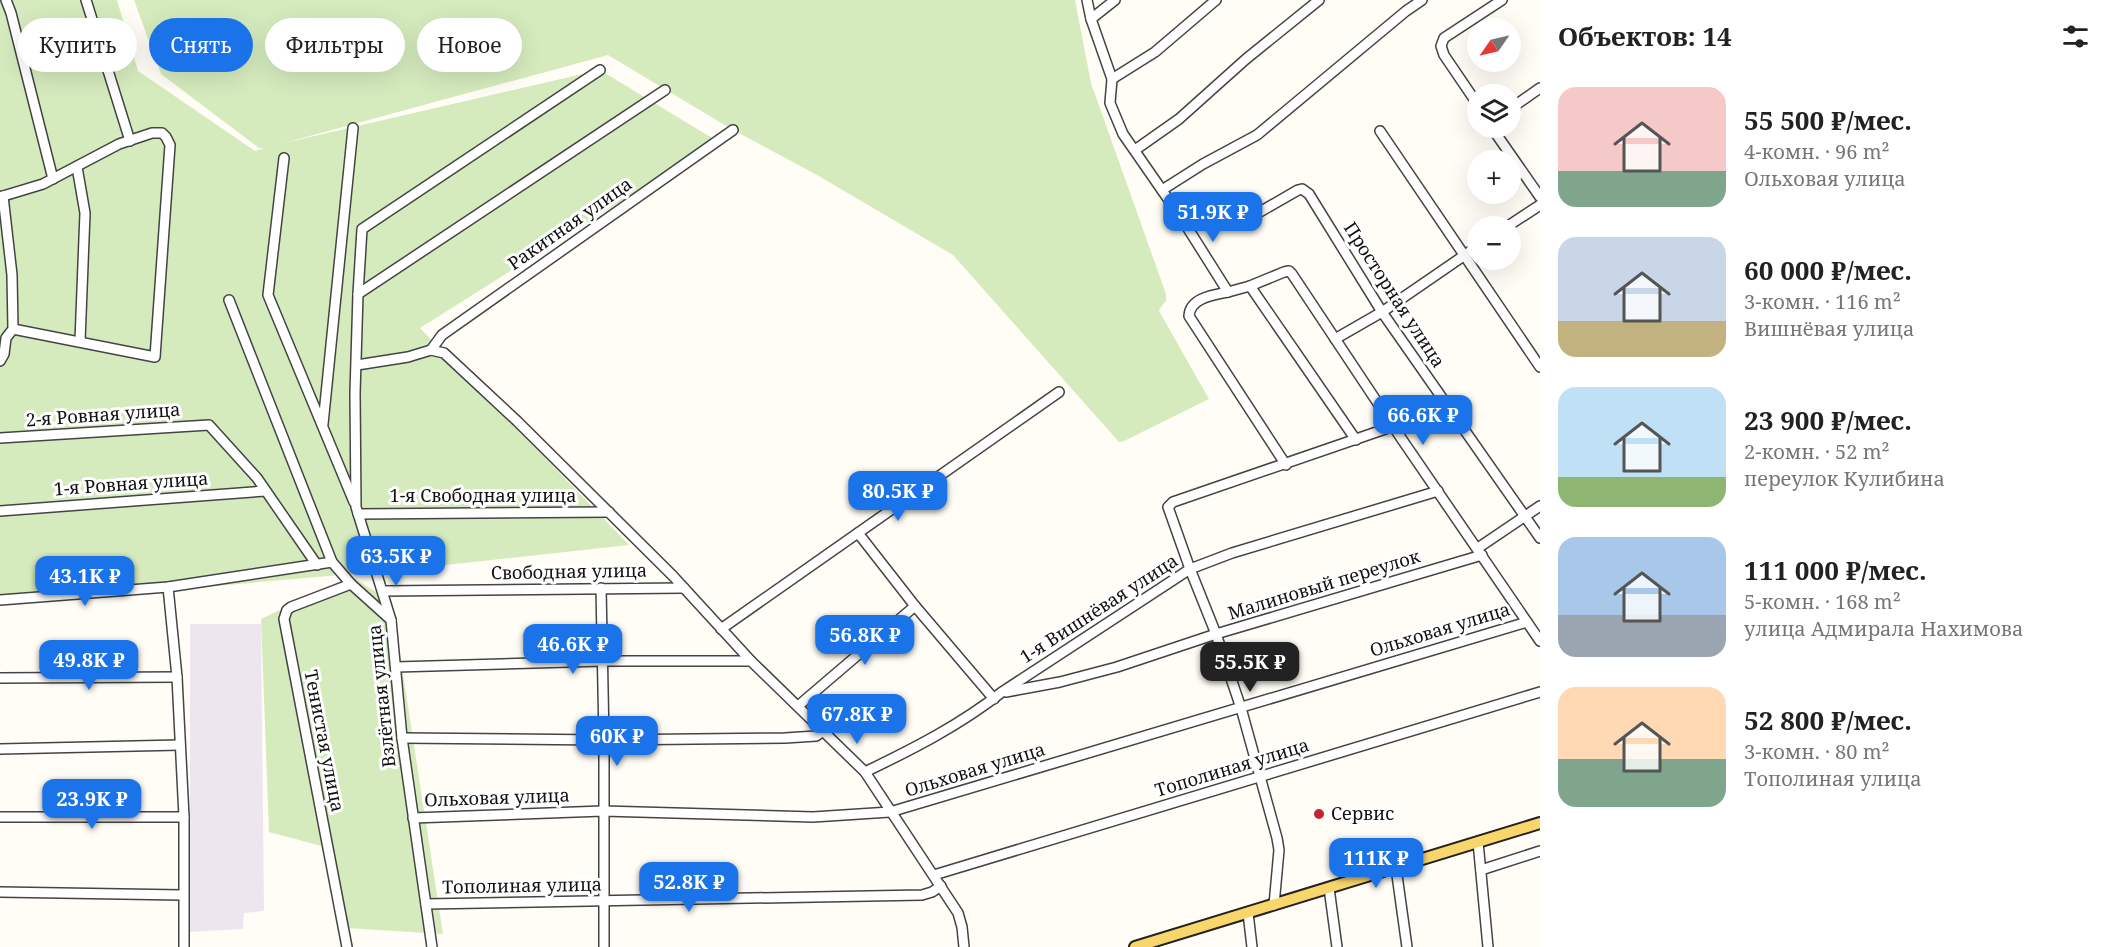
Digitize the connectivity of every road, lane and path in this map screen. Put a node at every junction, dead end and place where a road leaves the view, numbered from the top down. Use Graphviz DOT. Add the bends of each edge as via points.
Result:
graph roads {
  1 [pos="6,0"];
  2 [pos="86,0"];
  3 [pos="1087,0"];
  4 [pos="1115,0"];
  5 [pos="1216,0"];
  6 [pos="1319,0"];
  7 [pos="1422,0"];
  8 [pos="1502,0"];
  9 [pos="1091,20"];
  10 [pos="600,70"];
  11 [pos="1112,79"];
  12 [pos="1540,88"];
  13 [pos="1467,89"];
  14 [pos="665,90"];
  15 [pos="1521,101"];
  16 [pos="353,128"];
  17 [pos="733,130"];
  18 [pos="1380,131"];
  19 [pos="1499,138"];
  20 [pos="130,141"];
  21 [pos="1135,150"];
  22 [pos="284,158"];
  23 [pos="77,167"];
  24 [pos="52,179"];
  25 [pos="1162,190"];
  26 [pos="2,197"];
  27 [pos="1540,197"];
  28 [pos="1540,205"];
  29 [pos="1251,217"];
  30 [pos="1521,217"];
  31 [pos="1467,253"];
  32 [pos="1464,255"];
  33 [pos="1250,286"];
  34 [pos="1228,292"];
  35 [pos="358,294"];
  36 [pos="229,300"];
  37 [pos="1382,312"];
  38 [pos="13,329"];
  39 [pos="1335,339"];
  40 [pos="80,341"];
  41 [pos="431,350"];
  42 [pos="0,361"];
  43 [pos="357,365"];
  44 [pos="1540,367"];
  45 [pos="1059,392"];
  46 [pos="323,426"];
  47 [pos="1394,426"];
  48 [pos="0,438"];
  49 [pos="1356,440"];
  50 [pos="1286,465"];
  51 [pos="265,490"];
  52 [pos="1438,491"];
  53 [pos="1540,506"];
  54 [pos="357,510"];
  55 [pos="0,511"];
  56 [pos="609,512"];
  57 [pos="1526,516"];
  58 [pos="858,533"];
  59 [pos="1540,538"];
  60 [pos="1480,552"];
  61 [pos="332,562"];
  62 [pos="317,565"];
  63 [pos="1190,569"];
  64 [pos="351,584"];
  65 [pos="168,587"];
  66 [pos="601,588"];
  67 [pos="684,588"];
  68 [pos="383,591"];
  69 [pos="0,600"];
  70 [pos="915,606"];
  71 [pos="391,620"];
  72 [pos="1527,622"];
  73 [pos="722,629"];
  74 [pos="1216,634"];
  75 [pos="1540,641"];
  76 [pos="602,661"];
  77 [pos="750,661"];
  78 [pos="396,667"];
  79 [pos="177,677"];
  80 [pos="0,678"];
  81 [pos="1002,692"];
  82 [pos="1540,692"];
  83 [pos="994,699"];
  84 [pos="798,706"];
  85 [pos="1241,708"];
  86 [pos="823,730"];
  87 [pos="402,738"];
  88 [pos="604,740"];
  89 [pos="180,745"];
  90 [pos="0,748"];
  91 [pos="866,772"];
  92 [pos="1260,778"];
  93 [pos="603,811"];
  94 [pos="890,812"];
  95 [pos="0,817"];
  96 [pos="184,817"];
  97 [pos="413,818"];
  98 [pos="1540,824"];
  99 [pos="1478,842"];
  100 [pos="1540,851"];
  101 [pos="1396,868"];
  102 [pos="1481,870"];
  103 [pos="934,875"];
  104 [pos="941,886"];
  105 [pos="1329,888"];
  106 [pos="0,892"];
  107 [pos="182,895"];
  108 [pos="603,901"];
  109 [pos="426,904"];
  110 [pos="1274,905"];
  111 [pos="1248,913"];
  112 [pos="964,944"];
  113 [pos="183,947"];
  114 [pos="347,947"];
  115 [pos="432,947"];
  116 [pos="604,947"];
  117 [pos="1135,947"];
  118 [pos="1252,947"];
  119 [pos="1337,947"];
  120 [pos="1407,947"];
  121 [pos="1488,947"];
  1 -- 24 [label="street"];
  2 -- 20 [label="street"];
  3 -- 9 [label="street"];
  4 -- 9 [label="street"];
  5 -- 11 [label="street" via="1155,52"];
  6 -- 21 [label="street" via="1212,87 1179,119"];
  7 -- 25 [label="street" via="1257,135"];
  8 -- 13 [label="street" via="1444,38 1444,55"];
  9 -- 11 [label="street"];
  10 -- 35 [label="street, Взлётная улица" via="362,229"];
  11 -- 21 [label="street" via="1110,103 1123,134"];
  12 -- 15 [label="street"];
  14 -- 35 [label="street"];
  16 -- 46 [label="street"];
  17 -- 41 [label="street, Ракитная улица" via="441,335"];
  18 -- 32 [label="street"];
  19 -- 27 [label="street"];
  20 -- 23 [label="street"];
  20 -- 40 [label="street" via="162,133 170,145 155,357"];
  21 -- 25 [label="street"];
  22 -- 46 [label="street" via="268,295"];
  23 -- 24 [label="street"];
  23 -- 40 [label="street" via="85,213"];
  24 -- 26 [label="street"];
  25 -- 34 [label="street"];
  26 -- 38 [label="street" via="12,275"];
  28 -- 30 [label="street"];
  29 -- 37 [label="street, Просторная улица" via="1302,189 1309,194"];
  31 -- 32 [label="street"];
  32 -- 37 [label="street"];
  32 -- 44 [label="street"];
  33 -- 34 [label="street"];
  33 -- 39 [label="street" via="1288,271"];
  33 -- 49 [label="street"];
  34 -- 50 [label="street" via="1202,299 1188,316"];
  35 -- 43 [label="street, Взлётная улица"];
  36 -- 61 [label="street"];
  37 -- 39 [label="street"];
  37 -- 57 [label="street, Просторная улица"];
  38 -- 40 [label="street"];
  38 -- 42 [label="street" via="6,338"];
  39 -- 47 [label="street"];
  41 -- 43 [label="street"];
  41 -- 56 [label="street" via="447,355"];
  43 -- 54 [label="street, Взлётная улица"];
  45 -- 58 [label="street"];
  46 -- 54 [label="street"];
  47 -- 49 [label="street"];
  47 -- 52 [label="street"];
  48 -- 51 [label="street, 2-я Ровная улица" via="209,425"];
  49 -- 50 [label="street"];
  50 -- 63 [label="street" via="1169,505"];
  51 -- 55 [label="street, 1-я Ровная улица"];
  51 -- 62 [label="street"];
  52 -- 60 [label="street"];
  52 -- 63 [label="street, 1-я Вишнёвая улица"];
  53 -- 57 [label="street, Малиновый переулок"];
  54 -- 56 [label="street, 1-я Свободная улица"];
  54 -- 68 [label="street, Взлётная улица"];
  56 -- 67 [label="street"];
  57 -- 59 [label="street, Просторная улица"];
  57 -- 60 [label="street, Малиновый переулок"];
  58 -- 70 [label="street"];
  58 -- 73 [label="street"];
  60 -- 72 [label="street"];
  60 -- 74 [label="street, Малиновый переулок"];
  61 -- 62 [label="street"];
  61 -- 64 [label="street"];
  62 -- 65 [label="street"];
  63 -- 74 [label="street"];
  63 -- 81 [label="street, 1-я Вишнёвая улица"];
  64 -- 71 [label="street"];
  64 -- 114 [label="street, Тенистая улица" via="291,607 284,619"];
  65 -- 69 [label="street"];
  65 -- 79 [label="street"];
  66 -- 67 [label="street, Свободная улица"];
  66 -- 68 [label="street, Свободная улица"];
  66 -- 76 [label="street"];
  67 -- 73 [label="street"];
  68 -- 71 [label="street, Взлётная улица"];
  70 -- 83 [label="street"];
  70 -- 84 [label="street"];
  71 -- 78 [label="street, Взлётная улица"];
  72 -- 75 [label="street"];
  72 -- 85 [label="street, Ольховая улица"];
  73 -- 77 [label="street"];
  74 -- 81 [label="street, Малиновый переулок" via="1117,667"];
  74 -- 85 [label="street"];
  76 -- 77 [label="street"];
  76 -- 78 [label="street"];
  76 -- 88 [label="street"];
  77 -- 84 [label="street"];
  78 -- 87 [label="street, Взлётная улица"];
  79 -- 80 [label="street"];
  79 -- 89 [label="street"];
  81 -- 83 [label="street, 1-я Вишнёвая улица"];
  82 -- 92 [label="street, Тополиная улица"];
  83 -- 91 [label="street, 1-я Вишнёвая улица" via="920,746"];
  84 -- 86 [label="street"];
  85 -- 92 [label="street"];
  85 -- 94 [label="street, Ольховая улица"];
  86 -- 88 [label="street" via="816,736 785,738"];
  86 -- 91 [label="street"];
  87 -- 88 [label="street"];
  87 -- 97 [label="street, Взлётная улица"];
  88 -- 93 [label="street"];
  89 -- 90 [label="street"];
  89 -- 96 [label="street"];
  91 -- 94 [label="street"];
  92 -- 103 [label="street, Тополиная улица"];
  92 -- 110 [label="street" via="1279,850"];
  93 -- 94 [label="street, Ольховая улица" via="813,816"];
  93 -- 97 [label="street, Ольховая улица"];
  93 -- 108 [label="street"];
  94 -- 103 [label="street"];
  95 -- 96 [label="street"];
  96 -- 107 [label="street"];
  97 -- 109 [label="street, Взлётная улица"];
  98 -- 99 [label="main road"];
  99 -- 101 [label="main road"];
  99 -- 102 [label="street"];
  100 -- 102 [label="street"];
  101 -- 105 [label="main road"];
  101 -- 120 [label="street"];
  102 -- 121 [label="street"];
  103 -- 104 [label="street"];
  104 -- 108 [label="street, Тополиная улица" via="922,895"];
  104 -- 112 [label="street" via="958,913"];
  105 -- 110 [label="main road"];
  105 -- 119 [label="street"];
  106 -- 107 [label="street"];
  107 -- 113 [label="street"];
  108 -- 109 [label="street, Тополиная улица"];
  108 -- 116 [label="street"];
  109 -- 115 [label="street, Взлётная улица"];
  110 -- 111 [label="main road"];
  111 -- 117 [label="main road"];
  111 -- 118 [label="street"];
}
